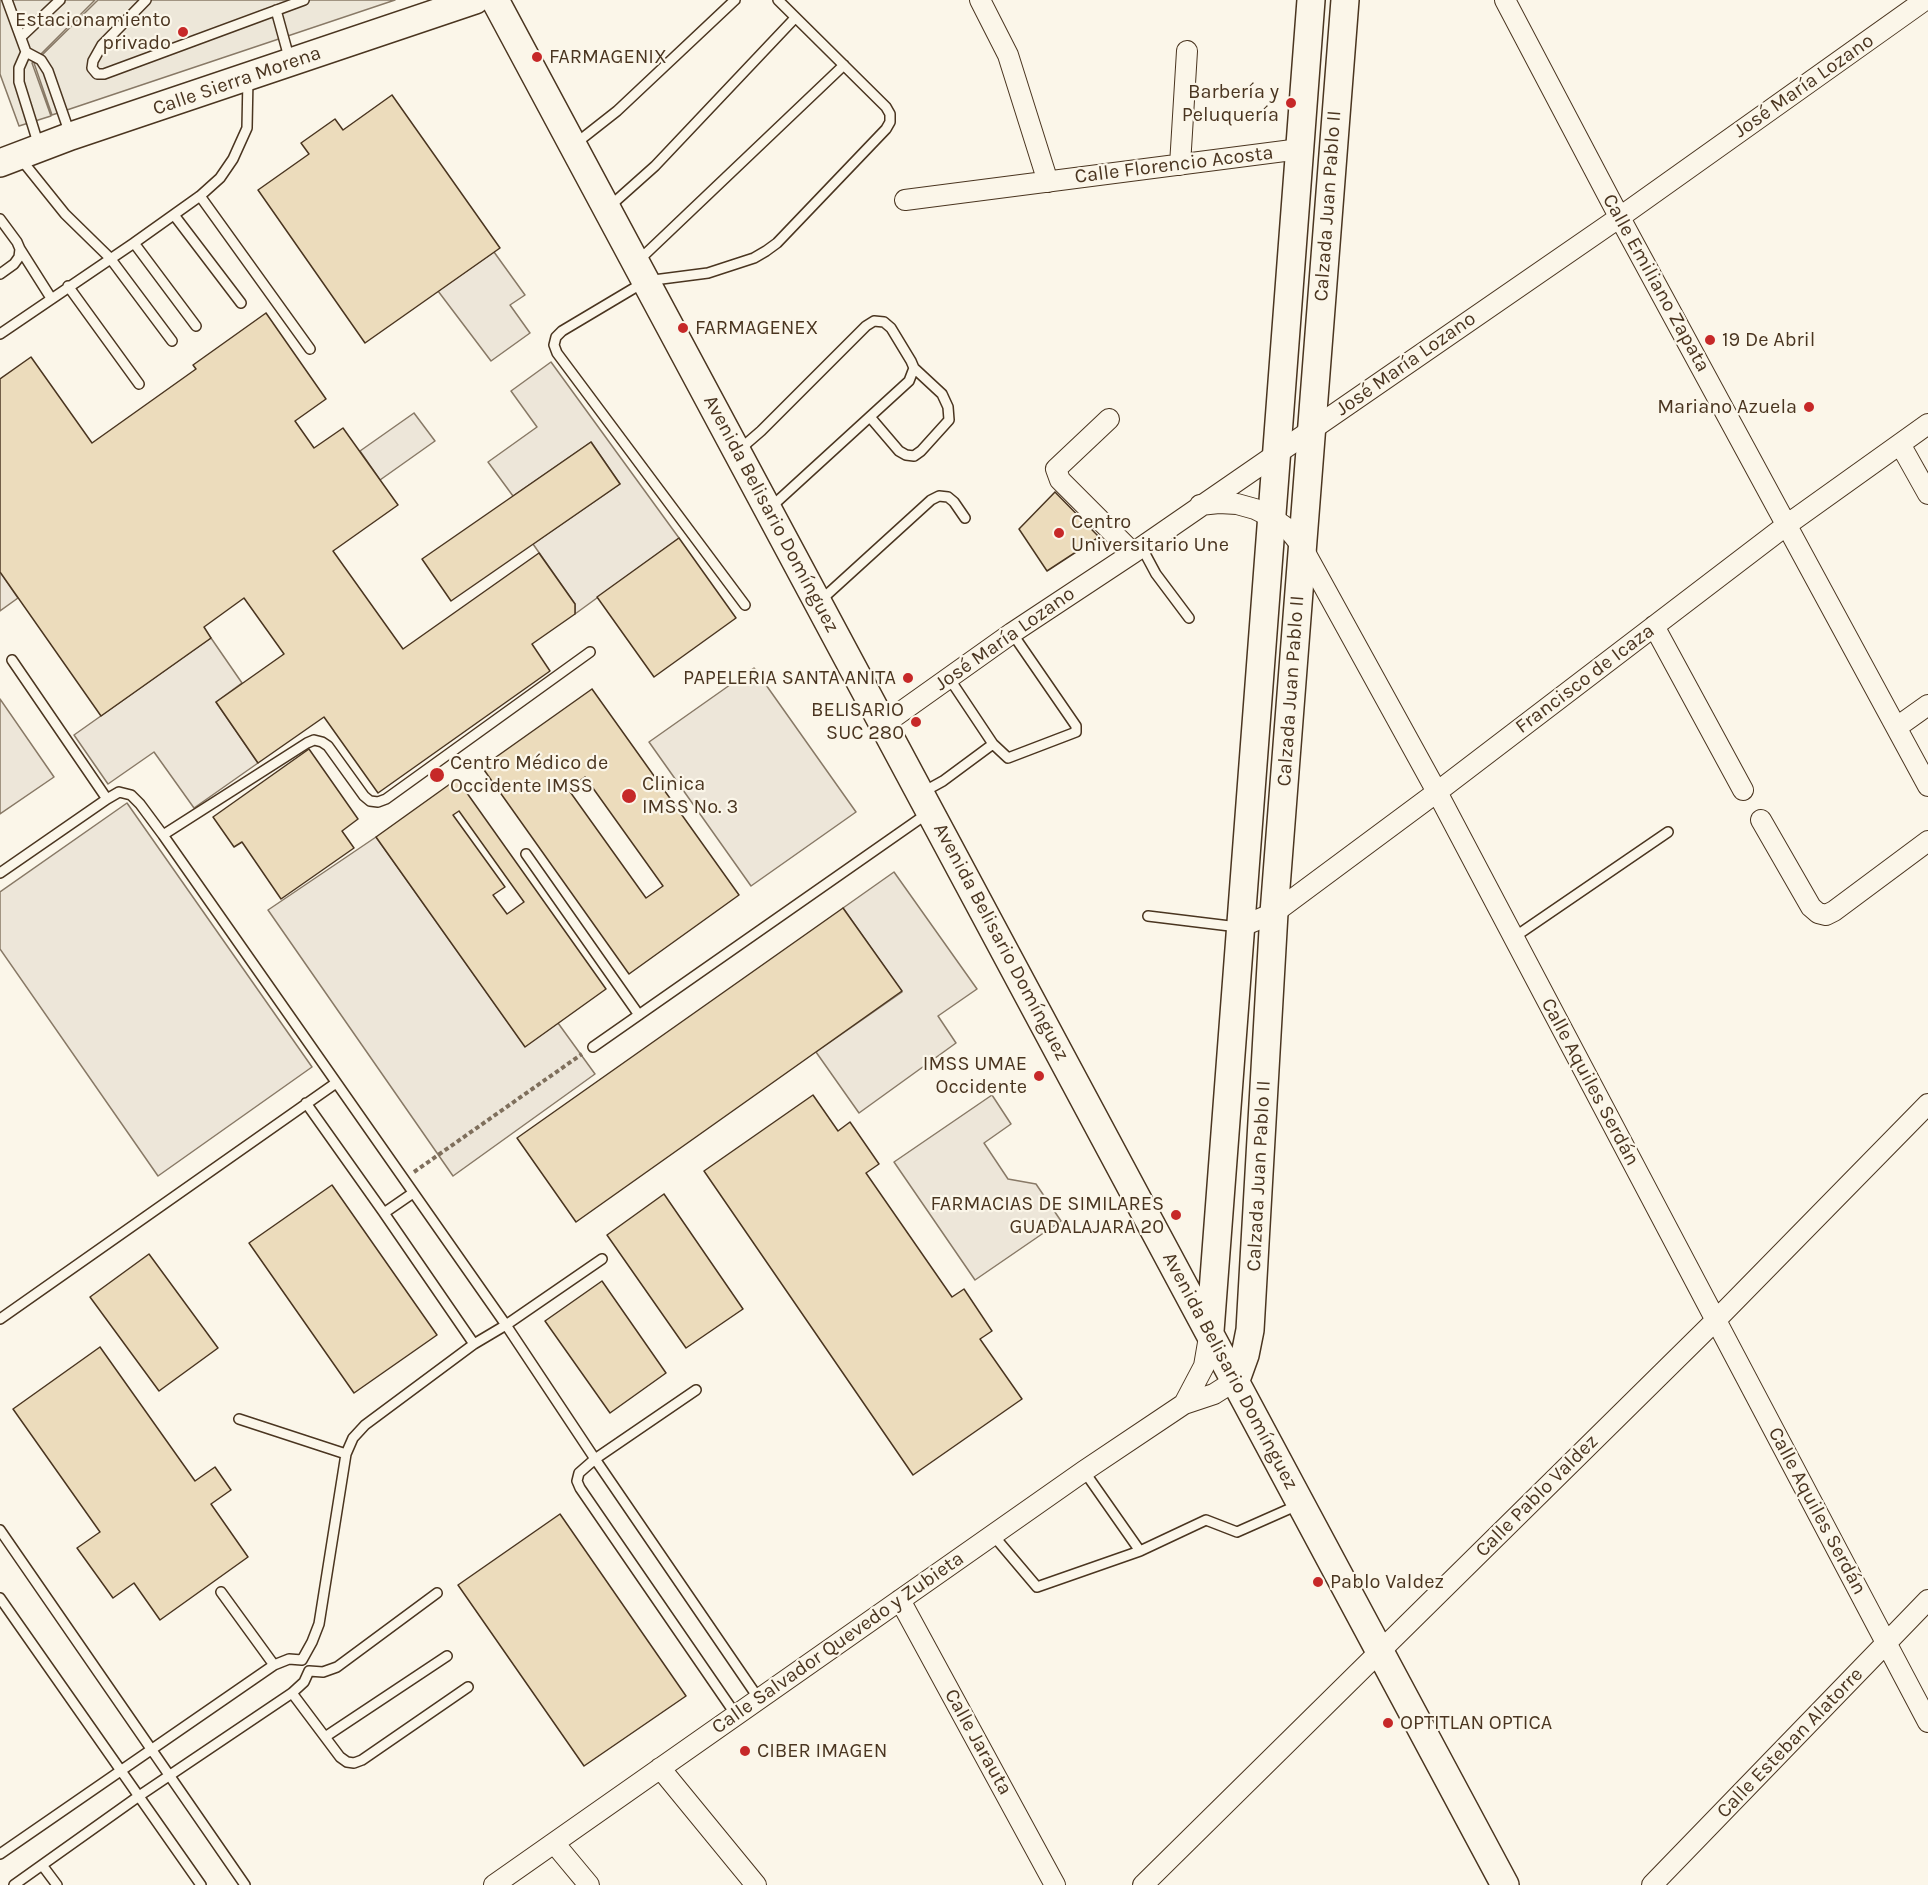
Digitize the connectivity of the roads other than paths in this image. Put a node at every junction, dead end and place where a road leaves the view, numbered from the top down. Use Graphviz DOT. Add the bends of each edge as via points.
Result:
graph roads {
  1 [pos="7,0"];
  2 [pos="60,0"];
  3 [pos="146,0"];
  4 [pos="304,0"];
  5 [pos="475,0"];
  6 [pos="495,0"];
  7 [pos="735,0"];
  8 [pos="778,0"];
  9 [pos="980,0"];
  10 [pos="1311,0"];
  11 [pos="1345,0"];
  12 [pos="1505,0"];
  13 [pos="1925,0"];
  14 [pos="276,10"];
  15 [pos="795,18"];
  16 [pos="21,37"];
  17 [pos="1187,51"];
  18 [pos="26,52"];
  19 [pos="290,63"];
  20 [pos="844,65"];
  21 [pos="248,78"];
  22 [pos="71,136"];
  23 [pos="573,146"];
  24 [pos="1300,149"];
  25 [pos="20,156"];
  26 [pos="1180,165"];
  27 [pos="1048,182"];
  28 [pos="200,196"];
  29 [pos="905,200"];
  30 [pos="607,209"];
  31 [pos="174,215"];
  32 [pos="1620,217"];
  33 [pos="0,219"];
  34 [pos="134,243"];
  35 [pos="20,249"];
  36 [pos="110,258"];
  37 [pos="641,272"];
  38 [pos="0,274"];
  39 [pos="68,286"];
  40 [pos="51,298"];
  41 [pos="241,303"];
  42 [pos="196,326"];
  43 [pos="0,334"];
  44 [pos="172,341"];
  45 [pos="310,349"];
  46 [pos="914,368"];
  47 [pos="139,384"];
  48 [pos="870,417"];
  49 [pos="1109,419"];
  50 [pos="1928,424"];
  51 [pos="1311,430"];
  52 [pos="1900,444"];
  53 [pos="738,452"];
  54 [pos="1276,454"];
  55 [pos="1928,494"];
  56 [pos="1200,505"];
  57 [pos="769,510"];
  58 [pos="1271,517"];
  59 [pos="965,518"];
  60 [pos="1788,524"];
  61 [pos="1301,545"];
  62 [pos="1137,550"];
  63 [pos="819,603"];
  64 [pos="745,605"];
  65 [pos="1189,618"];
  66 [pos="1654,626"];
  67 [pos="1012,633"];
  68 [pos="590,652"];
  69 [pos="12,660"];
  70 [pos="948,678"];
  71 [pos="1928,705"];
  72 [pos="884,724"];
  73 [pos="1897,727"];
  74 [pos="993,744"];
  75 [pos="1928,786"];
  76 [pos="1743,790"];
  77 [pos="1437,792"];
  78 [pos="107,799"];
  79 [pos="926,802"];
  80 [pos="1761,820"];
  81 [pos="1668,832"];
  82 [pos="163,835"];
  83 [pos="1928,841"];
  84 [pos="526,854"];
  85 [pos="0,873"];
  86 [pos="1274,913"];
  87 [pos="1148,916"];
  88 [pos="1240,927"];
  89 [pos="1514,938"];
  90 [pos="639,1015"];
  91 [pos="593,1047"];
  92 [pos="336,1083"];
  93 [pos="306,1103"];
  94 [pos="1928,1104"];
  95 [pos="413,1193"];
  96 [pos="384,1213"];
  97 [pos="602,1259"];
  98 [pos="0,1318"];
  99 [pos="1716,1320"];
  100 [pos="506,1325"];
  101 [pos="1210,1331"];
  102 [pos="474,1344"];
  103 [pos="1236,1380"];
  104 [pos="696,1390"];
  105 [pos="1184,1404"];
  106 [pos="239,1419"];
  107 [pos="346,1454"];
  108 [pos="595,1459"];
  109 [pos="1083,1472"];
  110 [pos="1300,1504"];
  111 [pos="0,1530"];
  112 [pos="993,1535"];
  113 [pos="1140,1551"];
  114 [pos="221,1592"];
  115 [pos="437,1593"];
  116 [pos="0,1598"];
  117 [pos="900,1600"];
  118 [pos="1928,1600"];
  119 [pos="1886,1643"];
  120 [pos="1380,1652"];
  121 [pos="447,1656"];
  122 [pos="302,1660"];
  123 [pos="273,1665"];
  124 [pos="309,1671"];
  125 [pos="468,1687"];
  126 [pos="292,1693"];
  127 [pos="759,1698"];
  128 [pos="736,1715"];
  129 [pos="1928,1722"];
  130 [pos="325,1737"];
  131 [pos="151,1749"];
  132 [pos="660,1768"];
  133 [pos="121,1770"];
  134 [pos="170,1776"];
  135 [pos="139,1796"];
  136 [pos="554,1843"];
  137 [pos="0,1854"];
  138 [pos="42,1865"];
  139 [pos="14,1885"];
  140 [pos="57,1885"];
  141 [pos="201,1885"];
  142 [pos="245,1885"];
  143 [pos="494,1885"];
  144 [pos="589,1885"];
  145 [pos="756,1885"];
  146 [pos="1055,1885"];
  147 [pos="1143,1885"];
  148 [pos="1504,1885"];
  149 [pos="1652,1885"];
  1 -- 16 [label="lane"];
  2 -- 16 [label="lane"];
  3 -- 14 [label="lane" via="102,45 93,61 92,68 97,74"];
  4 -- 14 [label="lane"];
  5 -- 19 [label="main road, Calle Sierra Morena"];
  6 -- 23 [label="main road, Avenida Belisario Domínguez"];
  7 -- 23 [label="lane" via="617,111"];
  8 -- 15 [label="lane"];
  9 -- 27 [label="street" via="1008,55"];
  10 -- 24 [label="main road, Calzada Juan Pablo II"];
  11 -- 51 [label="main road, Calzada Juan Pablo II"];
  12 -- 32 [label="street, Calle Emiliano Zapata"];
  13 -- 32 [label="street, José María Lozano"];
  14 -- 19 [label="lane"];
  15 -- 20 [label="lane"];
  15 -- 30 [label="lane" via="655,166"];
  16 -- 18 [label="lane"];
  17 -- 26 [label="street"];
  18 -- 22 [label="lane" via="41,60 48,71"];
  18 -- 25 [label="lane" via="19,68"];
  19 -- 21 [label="main road, Calle Sierra Morena"];
  20 -- 37 [label="lane"];
  20 -- 37 [label="lane" via="886,107 890,122 777,243 754,258 708,273"];
  21 -- 22 [label="main road, Calle Sierra Morena"];
  21 -- 28 [label="lane" via="247,128 220,178"];
  22 -- 25 [label="main road, Calle Sierra Morena"];
  23 -- 30 [label="main road, Avenida Belisario Domínguez"];
  24 -- 26 [label="street, Calle Florencio Acosta"];
  24 -- 54 [label="main road, Calzada Juan Pablo II"];
  25 -- 36 [label="lane" via="65,214"];
  26 -- 27 [label="street, Calle Florencio Acosta"];
  27 -- 29 [label="street, Calle Florencio Acosta"];
  28 -- 31 [label="lane"];
  28 -- 45 [label="lane"];
  30 -- 37 [label="main road, Avenida Belisario Domínguez"];
  31 -- 34 [label="lane"];
  31 -- 41 [label="lane"];
  32 -- 51 [label="street, José María Lozano"];
  32 -- 60 [label="street, Calle Emiliano Zapata"];
  33 -- 35 [label="lane"];
  34 -- 36 [label="lane"];
  34 -- 42 [label="lane"];
  35 -- 38 [label="lane" via="14,264"];
  35 -- 40 [label="lane"];
  36 -- 39 [label="lane"];
  36 -- 44 [label="lane"];
  37 -- 53 [label="main road, Avenida Belisario Domínguez"];
  37 -- 64 [label="lane" via="561,331 554,345"];
  39 -- 40 [label="lane"];
  39 -- 47 [label="lane"];
  40 -- 43 [label="lane"];
  46 -- 48 [label="lane" via="909,381"];
  46 -- 48 [label="lane" via="942,394 948,407 949,420 921,452 914,456 898,451"];
  46 -- 53 [label="lane" via="891,328 874,321"];
  48 -- 57 [label="lane"];
  49 -- 62 [label="street" via="1056,469 1060,480"];
  50 -- 52 [label="street, Francisco de Icaza"];
  51 -- 54 [label="street, José María Lozano"];
  51 -- 61 [label="main road, Calzada Juan Pablo II"];
  52 -- 55 [label="street"];
  52 -- 60 [label="street, Francisco de Icaza"];
  53 -- 57 [label="main road, Avenida Belisario Domínguez"];
  54 -- 56 [label="street, José María Lozano"];
  54 -- 58 [label="main road, Calzada Juan Pablo II"];
  56 -- 58 [label="street, Calle Aquiles Serdán" via="1237,504"];
  56 -- 62 [label="street, José María Lozano"];
  57 -- 63 [label="main road, Avenida Belisario Domínguez"];
  58 -- 61 [label="street, Calle Aquiles Serdán"];
  58 -- 88 [label="main road, Calzada Juan Pablo II"];
  59 -- 63 [label="lane" via="948,497 931,500"];
  60 -- 66 [label="street, Francisco de Icaza"];
  60 -- 73 [label="street, Calle Emiliano Zapata"];
  61 -- 77 [label="street, Calle Aquiles Serdán"];
  61 -- 86 [label="main road, Calzada Juan Pablo II"];
  62 -- 65 [label="lane"];
  62 -- 67 [label="street, José María Lozano"];
  63 -- 72 [label="main road, Avenida Belisario Domínguez"];
  66 -- 76 [label="street"];
  66 -- 77 [label="street, Francisco de Icaza"];
  67 -- 70 [label="street, José María Lozano"];
  67 -- 74 [label="lane" via="1076,726 1076,732 1008,758"];
  68 -- 82 [label="lane" via="386,799 370,801 328,746 314,740"];
  69 -- 78 [label="lane"];
  70 -- 72 [label="street, José María Lozano"];
  70 -- 74 [label="lane"];
  71 -- 73 [label="street"];
  72 -- 79 [label="main road, Avenida Belisario Domínguez"];
  73 -- 75 [label="street, Calle Emiliano Zapata"];
  74 -- 79 [label="lane" via="943,781"];
  77 -- 86 [label="street, Francisco de Icaza"];
  77 -- 89 [label="street, Calle Aquiles Serdán"];
  78 -- 82 [label="lane" via="119,792 131,795"];
  78 -- 85 [label="lane"];
  79 -- 90 [label="lane"];
  79 -- 101 [label="main road, Avenida Belisario Domínguez"];
  80 -- 83 [label="street" via="1811,907 1826,915"];
  81 -- 89 [label="lane"];
  82 -- 92 [label="lane"];
  84 -- 90 [label="lane"];
  86 -- 88 [label="street, Francisco de Icaza"];
  86 -- 103 [label="main road, Calzada Juan Pablo II" via="1250,1330"];
  87 -- 88 [label="lane"];
  88 -- 101 [label="main road, Calzada Juan Pablo II"];
  89 -- 99 [label="street, Calle Aquiles Serdán"];
  90 -- 91 [label="lane"];
  92 -- 93 [label="lane"];
  92 -- 95 [label="lane"];
  93 -- 96 [label="lane"];
  93 -- 98 [label="lane"];
  94 -- 99 [label="street, Calle Pablo Valdez"];
  95 -- 96 [label="lane"];
  95 -- 100 [label="lane"];
  96 -- 102 [label="lane"];
  97 -- 100 [label="lane"];
  99 -- 119 [label="street, Calle Aquiles Serdán"];
  99 -- 120 [label="street, Calle Pablo Valdez"];
  100 -- 102 [label="lane"];
  100 -- 108 [label="lane"];
  101 -- 103 [label="main road, Avenida Belisario Domínguez"];
  101 -- 105 [label="street, Calle Salvador Quevedo y Zubieta" via="1204,1366"];
  102 -- 107 [label="lane" via="365,1425"];
  103 -- 105 [label="street, Calle Salvador Quevedo y Zubieta" via="1214,1394"];
  103 -- 110 [label="main road, Avenida Belisario Domínguez"];
  104 -- 108 [label="lane"];
  105 -- 109 [label="street, Calle Salvador Quevedo y Zubieta"];
  106 -- 107 [label="lane"];
  107 -- 122 [label="lane" via="319,1624"];
  108 -- 127 [label="lane"];
  108 -- 128 [label="lane" via="579,1473 580,1488"];
  109 -- 112 [label="street, Calle Salvador Quevedo y Zubieta"];
  109 -- 113 [label="lane"];
  110 -- 113 [label="lane" via="1237,1532 1206,1520"];
  110 -- 120 [label="main road, Avenida Belisario Domínguez"];
  111 -- 131 [label="lane"];
  112 -- 113 [label="lane" via="1037,1587"];
  112 -- 117 [label="street, Calle Salvador Quevedo y Zubieta"];
  114 -- 123 [label="lane"];
  115 -- 124 [label="lane" via="338,1667"];
  116 -- 133 [label="lane"];
  117 -- 127 [label="street, Calle Salvador Quevedo y Zubieta"];
  117 -- 146 [label="street, Calle Jarauta"];
  118 -- 119 [label="street, Calle Esteban Alatorre"];
  119 -- 129 [label="street, Calle Aquiles Serdán"];
  119 -- 149 [label="street, Calle Esteban Alatorre"];
  120 -- 147 [label="street, Calle Pablo Valdez"];
  120 -- 148 [label="main road, Avenida Belisario Domínguez"];
  121 -- 130 [label="lane"];
  122 -- 123 [label="lane" via="288,1659"];
  122 -- 124 [label="lane"];
  123 -- 131 [label="lane"];
  124 -- 126 [label="lane"];
  125 -- 130 [label="lane" via="362,1760 346,1761"];
  126 -- 130 [label="lane"];
  126 -- 134 [label="lane"];
  127 -- 128 [label="street, Calle Salvador Quevedo y Zubieta"];
  128 -- 132 [label="street, Calle Salvador Quevedo y Zubieta"];
  131 -- 133 [label="lane"];
  131 -- 134 [label="lane"];
  132 -- 136 [label="street, Calle Salvador Quevedo y Zubieta"];
  132 -- 145 [label="street"];
  133 -- 135 [label="lane"];
  133 -- 137 [label="lane"];
  134 -- 135 [label="lane"];
  134 -- 142 [label="lane"];
  135 -- 138 [label="lane"];
  135 -- 141 [label="lane"];
  136 -- 143 [label="street, Calle Salvador Quevedo y Zubieta"];
  136 -- 144 [label="street"];
  138 -- 139 [label="lane"];
  138 -- 140 [label="lane"];
}
